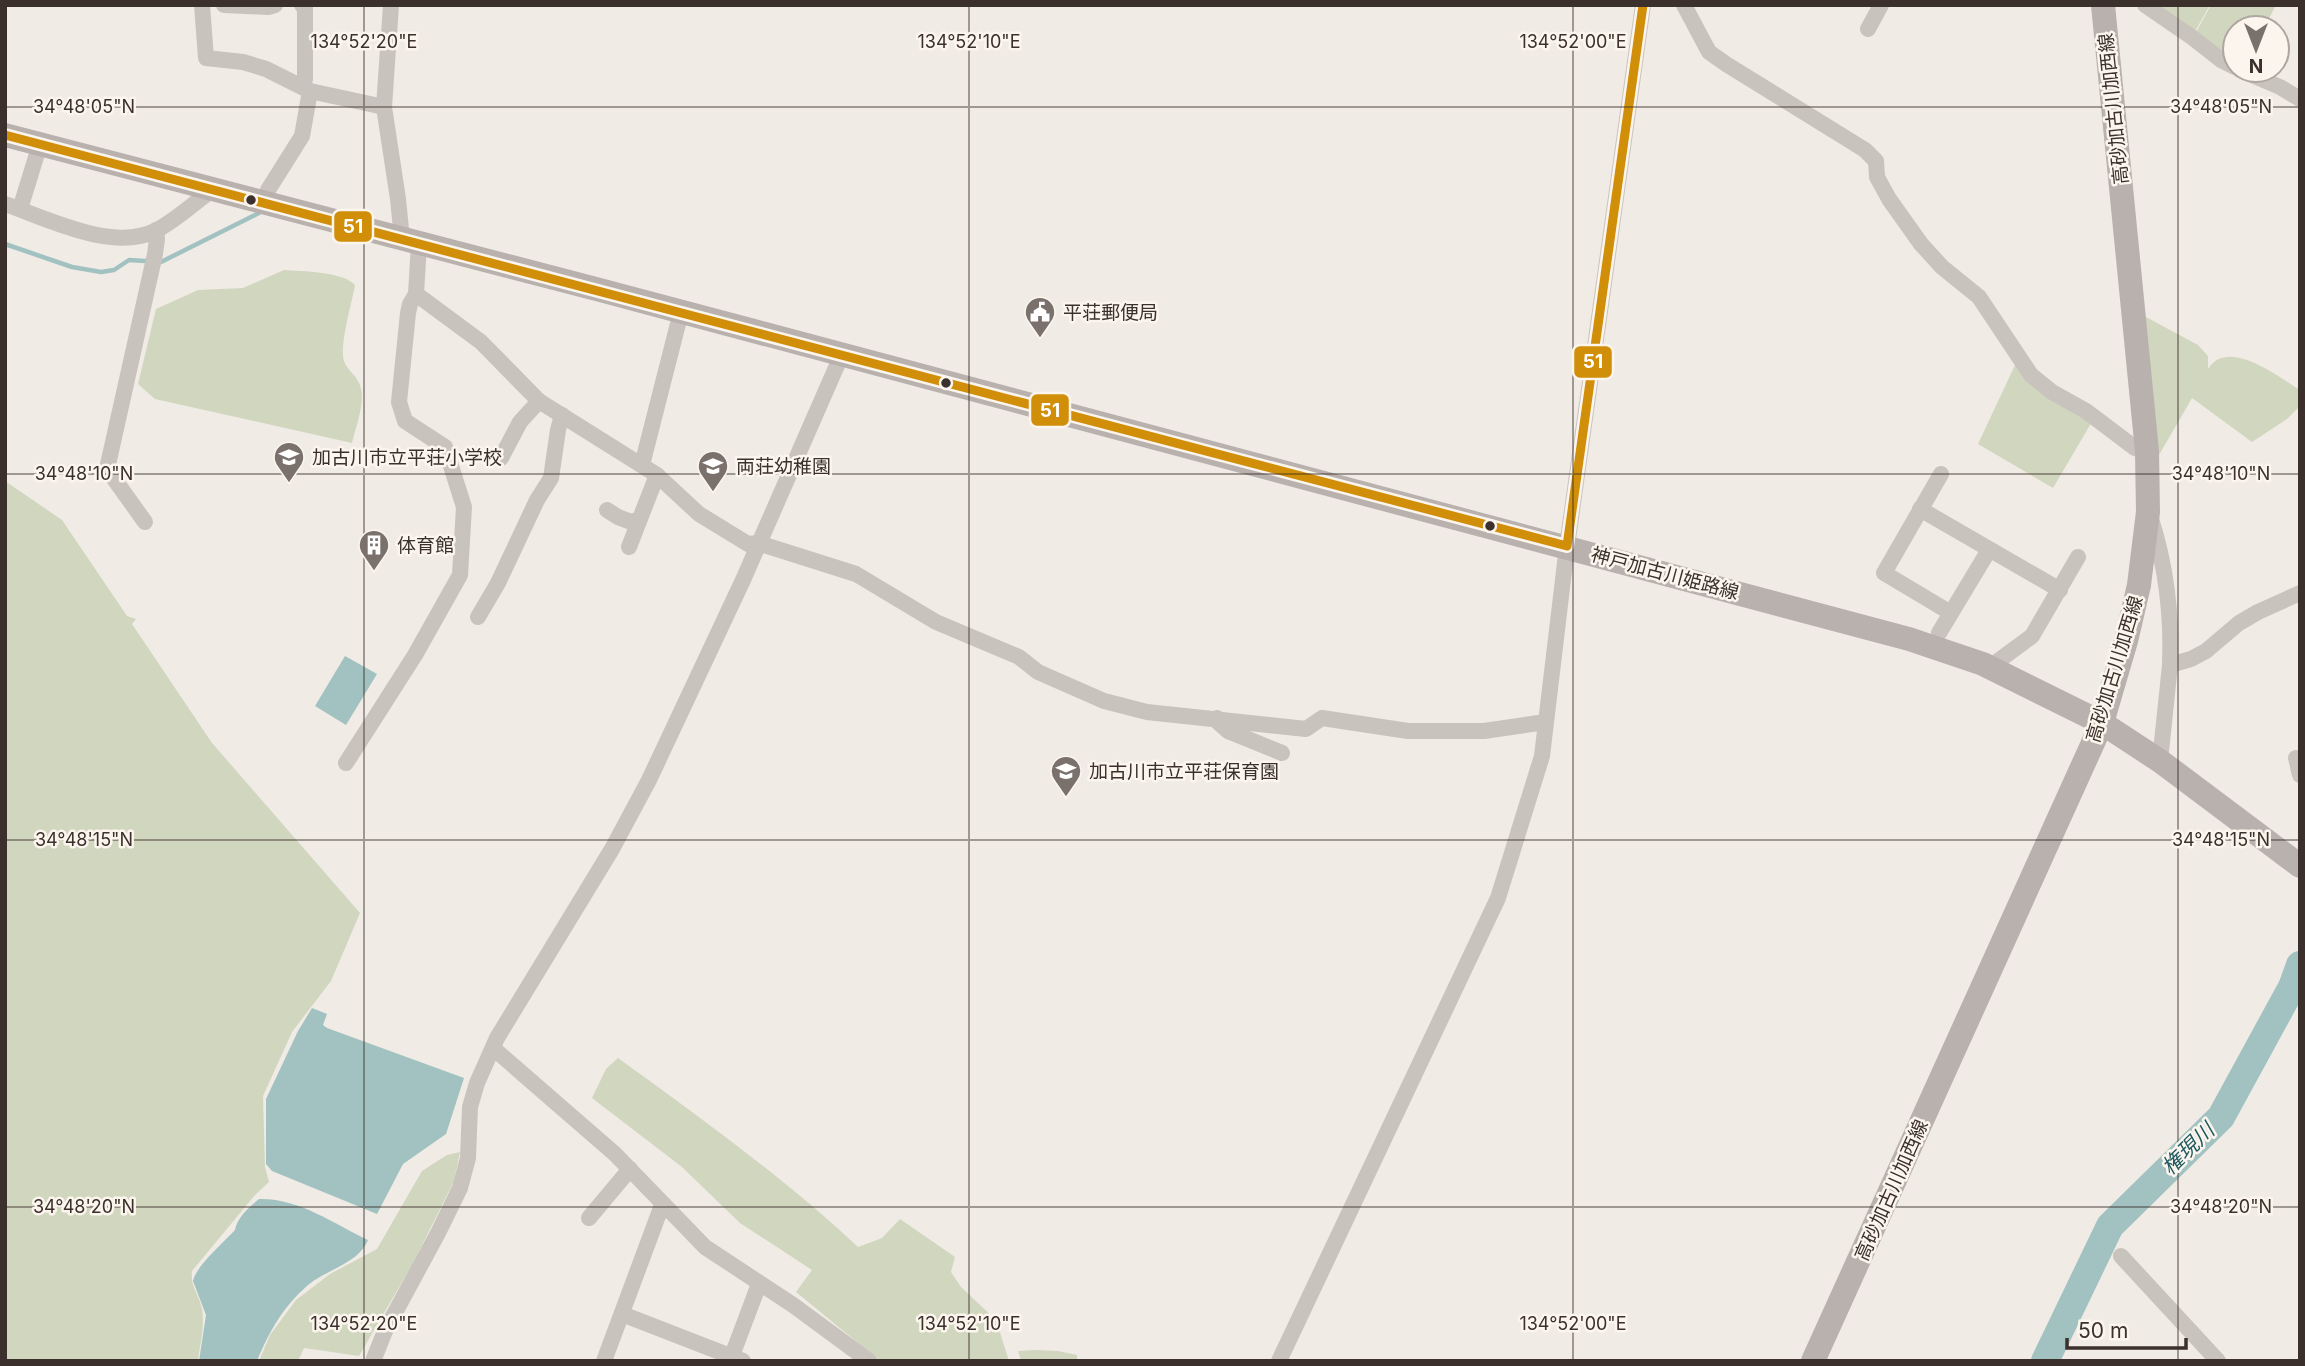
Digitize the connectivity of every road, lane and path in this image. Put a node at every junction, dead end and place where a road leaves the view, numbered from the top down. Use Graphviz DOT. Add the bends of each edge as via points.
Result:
graph roads {
  1 [pos="202,5"];
  2 [pos="224,5"];
  3 [pos="275,5"];
  4 [pos="302,5"];
  5 [pos="391,5"];
  6 [pos="1643,5"];
  7 [pos="1684,5"];
  8 [pos="1881,5"];
  9 [pos="2103,5"];
  10 [pos="2145,5"];
  11 [pos="1868,29"];
  12 [pos="2221,60"];
  13 [pos="2273,84"];
  14 [pos="306,89"];
  15 [pos="2300,99"];
  16 [pos="384,107"];
  17 [pos="5,135"];
  18 [pos="40,144"];
  19 [pos="212,190"];
  20 [pos="264,203"];
  21 [pos="13,206"];
  22 [pos="156,230"];
  23 [pos="411,241"];
  24 [pos="416,293"];
  25 [pos="681,312"];
  26 [pos="842,354"];
  27 [pos="539,401"];
  28 [pos="562,415"];
  29 [pos="2147,451"];
  30 [pos="501,458"];
  31 [pos="642,465"];
  32 [pos="1941,474"];
  33 [pos="657,475"];
  34 [pos="1920,509"];
  35 [pos="607,510"];
  36 [pos="2148,512"];
  37 [pos="638,520"];
  38 [pos="145,522"];
  39 [pos="758,543"];
  40 [pos="1567,546"];
  41 [pos="629,547"];
  42 [pos="1989,550"];
  43 [pos="2078,557"];
  44 [pos="2060,590"];
  45 [pos="2300,593"];
  46 [pos="1951,613"];
  47 [pos="478,617"];
  48 [pos="1939,633"];
  49 [pos="2170,665"];
  50 [pos="1990,667"];
  51 [pos="1217,718"];
  52 [pos="1545,722"];
  53 [pos="2102,723"];
  54 [pos="1282,753"];
  55 [pos="2296,758"];
  56 [pos="2160,761"];
  57 [pos="346,763"];
  58 [pos="2300,775"];
  59 [pos="2298,861"];
  60 [pos="493,1048"];
  61 [pos="630,1169"];
  62 [pos="662,1205"];
  63 [pos="589,1218"];
  64 [pos="2121,1256"];
  65 [pos="759,1284"];
  66 [pos="622,1314"];
  67 [pos="735,1359"];
  68 [pos="373,1361"];
  69 [pos="604,1361"];
  70 [pos="869,1361"];
  71 [pos="1279,1361"];
  72 [pos="1813,1361"];
  73 [pos="2218,1361"];
  1 -- 14 [label="street" via="206,58 255,65"];
  2 -- 3 [label="street"];
  4 -- 14 [label="street"];
  5 -- 16 [label="street"];
  6 -- 40 [label="street"];
  7 -- 29 [label="street" via="1709,52 1841,133 1876,161 1877,177 1921,244 1979,297 2031,375 2135,448"];
  8 -- 11 [label="street"];
  9 -- 29 [label="main road, 高砂加古川加西線"];
  10 -- 12 [label="street"];
  13 -- 15 [label="street"];
  14 -- 16 [label="street"];
  14 -- 20 [label="street" via="302,136"];
  16 -- 23 [label="street" via="398,199"];
  17 -- 18 [label="main road, 神戸加古川姫路線"];
  18 -- 19 [label="main road, 神戸加古川姫路線"];
  18 -- 21 [label="street"];
  19 -- 20 [label="main road, 神戸加古川姫路線"];
  19 -- 22 [label="street"];
  20 -- 23 [label="main road, 神戸加古川姫路線"];
  21 -- 22 [label="street" via="86,233 122,237"];
  22 -- 38 [label="street" via="107,468"];
  23 -- 24 [label="street"];
  23 -- 25 [label="main road, 神戸加古川姫路線"];
  24 -- 27 [label="street" via="481,342"];
  24 -- 57 [label="street" via="408,313 400,402 405,421 445,447 464,507 460,575"];
  25 -- 26 [label="main road, 神戸加古川姫路線"];
  25 -- 31 [label="street"];
  26 -- 39 [label="street"];
  26 -- 40 [label="main road, 神戸加古川姫路線"];
  27 -- 28 [label="street"];
  27 -- 30 [label="street" via="520,422"];
  28 -- 31 [label="street"];
  28 -- 47 [label="street" via="551,478"];
  29 -- 36 [label="main road, 高砂加古川加西線"];
  31 -- 33 [label="street"];
  32 -- 34 [label="street"];
  33 -- 37 [label="street"];
  33 -- 39 [label="street" via="699,514 748,544"];
  34 -- 42 [label="street"];
  34 -- 46 [label="street" via="1884,573"];
  35 -- 37 [label="street" via="631,522"];
  36 -- 49 [label="street" via="2166,588"];
  36 -- 53 [label="main road, 高砂加古川加西線" via="2134,607"];
  37 -- 41 [label="street"];
  39 -- 51 [label="street" via="856,574 936,622 1019,657 1038,672 1104,701 1147,712"];
  39 -- 60 [label="street" via="649,780"];
  40 -- 50 [label="main road, 神戸加古川姫路線" via="1909,639"];
  40 -- 52 [label="street"];
  42 -- 44 [label="street"];
  42 -- 46 [label="street"];
  43 -- 44 [label="street"];
  44 -- 50 [label="street" via="2032,636"];
  45 -- 49 [label="street" via="2239,623 2206,651"];
  46 -- 48 [label="street"];
  49 -- 56 [label="street"];
  50 -- 53 [label="main road, 神戸加古川姫路線"];
  51 -- 52 [label="street" via="1306,729 1322,719 1408,731 1484,731"];
  51 -- 54 [label="street" via="1228,731"];
  52 -- 71 [label="street" via="1542,756 1498,898"];
  53 -- 56 [label="main road, 神戸加古川姫路線"];
  53 -- 72 [label="main road, 高砂加古川加西線"];
  55 -- 58 [label="street"];
  56 -- 59 [label="main road, 神戸加古川姫路線"];
  60 -- 61 [label="street"];
  60 -- 68 [label="street" via="470,1107 468,1158 460,1188"];
  61 -- 62 [label="street"];
  61 -- 63 [label="street"];
  62 -- 65 [label="street" via="705,1247"];
  62 -- 66 [label="street"];
  64 -- 73 [label="street"];
  65 -- 67 [label="street"];
  65 -- 70 [label="street"];
  66 -- 67 [label="street"];
  66 -- 69 [label="street"];
}
